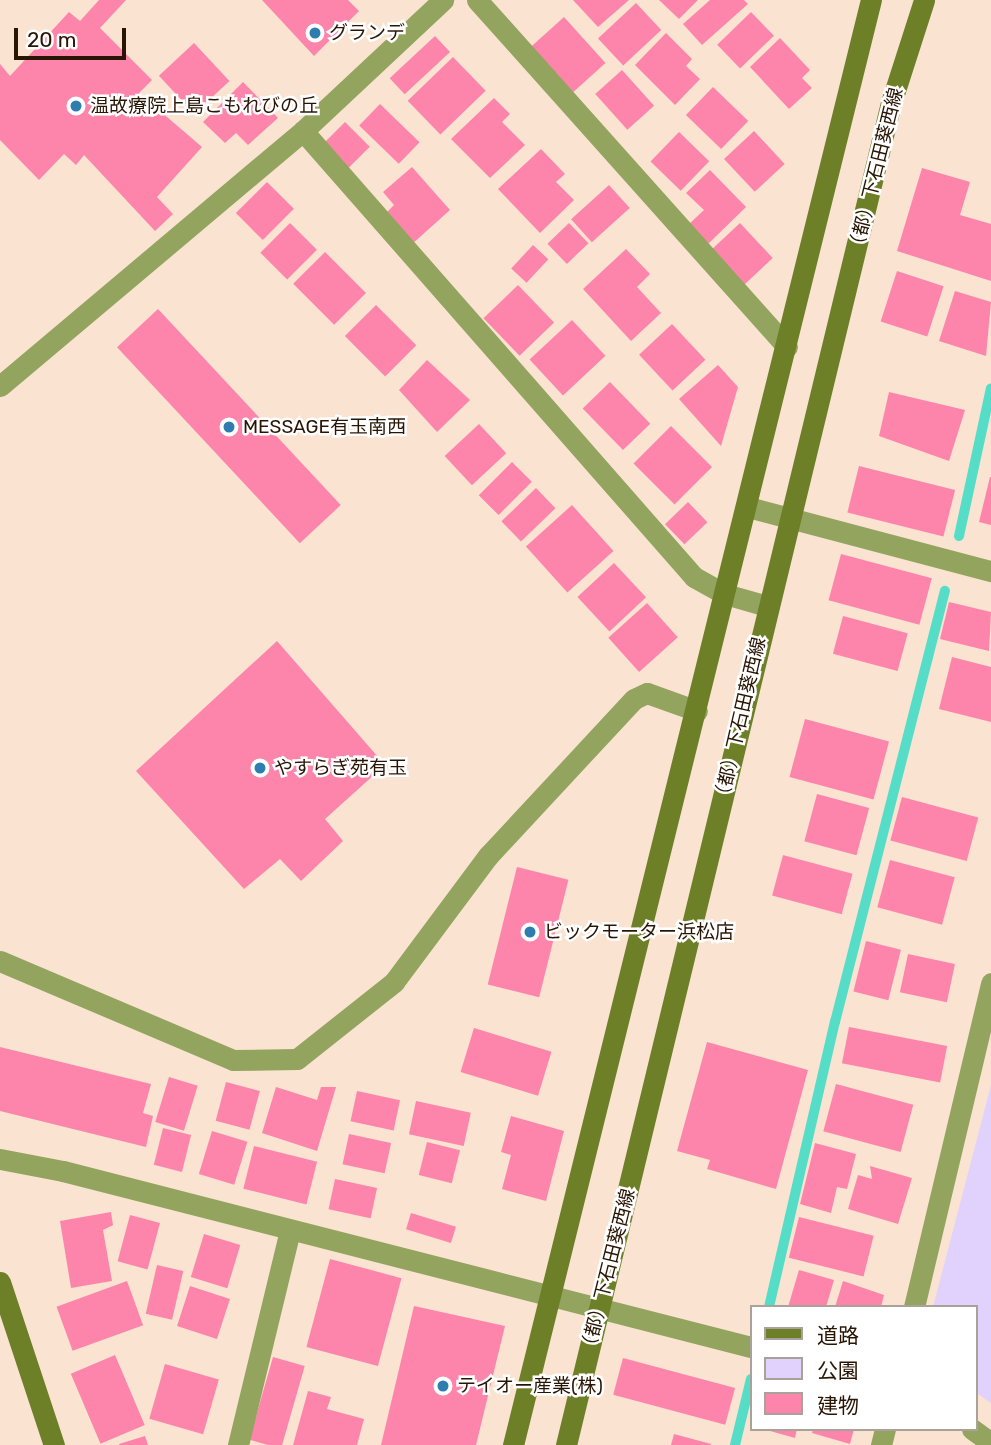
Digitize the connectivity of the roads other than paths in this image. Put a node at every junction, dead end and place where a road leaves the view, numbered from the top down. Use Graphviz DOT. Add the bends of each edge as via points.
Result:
graph roads {
  1 [pos="443,0"];
  2 [pos="477,0"];
  3 [pos="871,0"];
  4 [pos="925,0"];
  5 [pos="303,131"];
  6 [pos="787,346"];
  7 [pos="0,386"];
  8 [pos="748,507"];
  9 [pos="792,516"];
  10 [pos="991,571"];
  11 [pos="725,594"];
  12 [pos="767,607"];
  13 [pos="697,711"];
  14 [pos="0,961"];
  15 [pos="991,983"];
  16 [pos="0,1159"];
  17 [pos="290,1230"];
  18 [pos="0,1282"];
  19 [pos="547,1295"];
  20 [pos="914,1305"];
  21 [pos="600,1308"];
  22 [pos="750,1347"];
  23 [pos="975,1431"];
  24 [pos="991,1443"];
  25 [pos="54,1445"];
  26 [pos="238,1445"];
  27 [pos="513,1445"];
  28 [pos="566,1445"];
  1 -- 5 [label="street"];
  2 -- 6 [label="street"];
  3 -- 6 [label="street"];
  4 -- 9 [label="street, （都）下石田葵西線" via="891,103"];
  5 -- 7 [label="street"];
  5 -- 11 [label="street" via="694,577"];
  6 -- 8 [label="street"];
  8 -- 9 [label="street"];
  8 -- 11 [label="street"];
  9 -- 10 [label="street"];
  9 -- 12 [label="street, （都）下石田葵西線"];
  11 -- 12 [label="street"];
  11 -- 13 [label="street"];
  12 -- 21 [label="street, （都）下石田葵西線"];
  13 -- 14 [label="street" via="647,693 634,699 488,856 394,982 297,1059 233,1060"];
  13 -- 19 [label="street"];
  15 -- 20 [label="street"];
  16 -- 17 [label="street"];
  17 -- 19 [label="street"];
  17 -- 26 [label="street"];
  18 -- 25 [label="street"];
  19 -- 21 [label="street"];
  19 -- 27 [label="street"];
  21 -- 22 [label="street"];
  21 -- 28 [label="street, （都）下石田葵西線"];
  23 -- 24 [label="street"];
}
